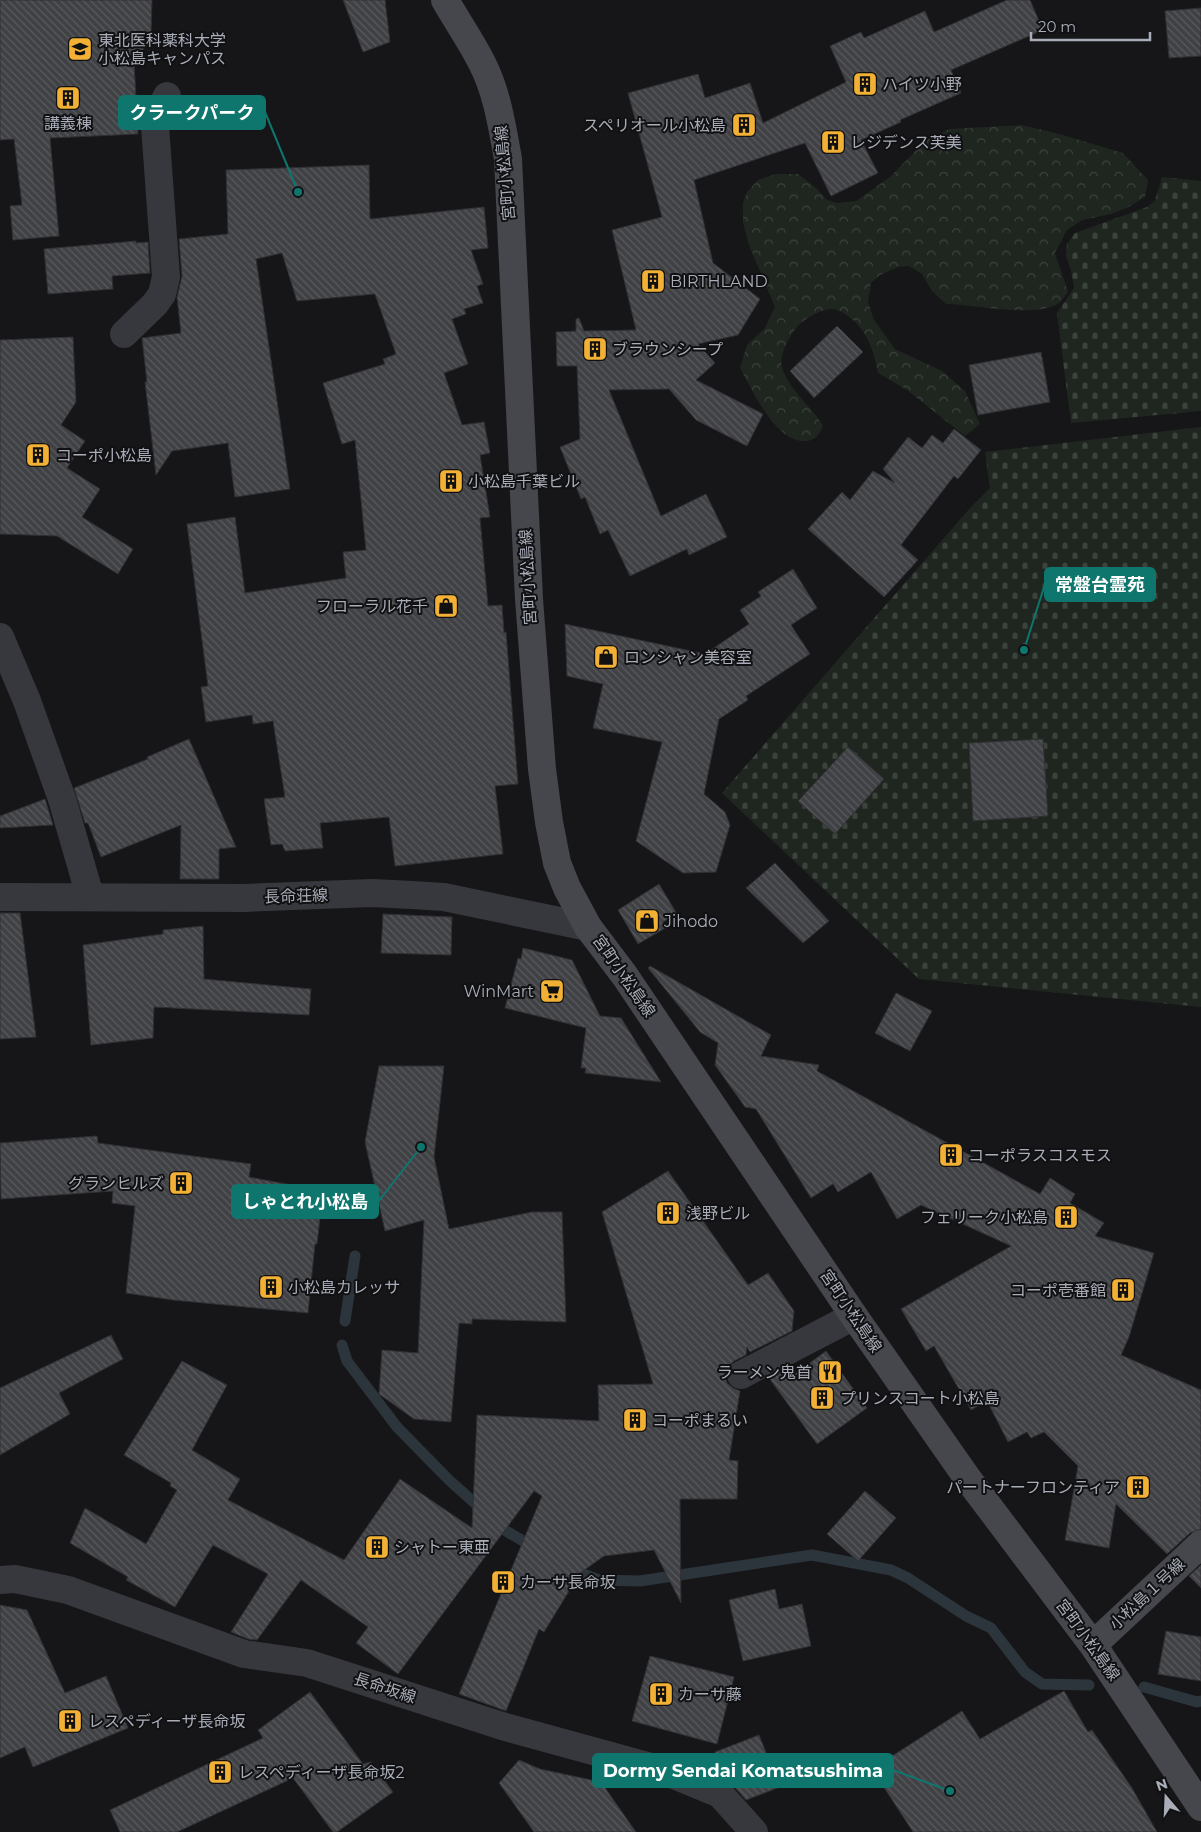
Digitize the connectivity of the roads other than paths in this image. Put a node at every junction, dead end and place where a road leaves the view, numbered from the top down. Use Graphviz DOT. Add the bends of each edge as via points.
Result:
graph roads {
  1 [pos="445,0"];
  2 [pos="167,96"];
  3 [pos="124,334"];
  4 [pos="0,637"];
  5 [pos="90,896"];
  6 [pos="0,897"];
  7 [pos="588,927"];
  8 [pos="854,1316"];
  9 [pos="742,1375"];
  10 [pos="1201,1544"];
  11 [pos="0,1580"];
  12 [pos="1093,1645"];
  13 [pos="1201,1807"];
  14 [pos="754,1832"];
  1 -- 7 [label="street, 宮町小松島線" via="488,76 499,109 508,159 529,599 542,770 556,863"];
  2 -- 3 [label="street" via="155,126 166,278 162,294 155,304"];
  4 -- 5 [label="street" via="62,799"];
  5 -- 6 [label="street, 長命荘線"];
  5 -- 7 [label="street, 長命荘線" via="244,898 412,894"];
  7 -- 8 [label="street, 宮町小松島線" via="625,976"];
  8 -- 9 [label="street"];
  8 -- 12 [label="street, 宮町小松島線" via="968,1479"];
  10 -- 12 [label="street, 小松島１号線"];
  11 -- 14 [label="street, 長命坂線" via="14,1579 68,1590 244,1654 307,1663 502,1726 662,1770 720,1794"];
  12 -- 13 [label="street, 宮町小松島線"];
}
